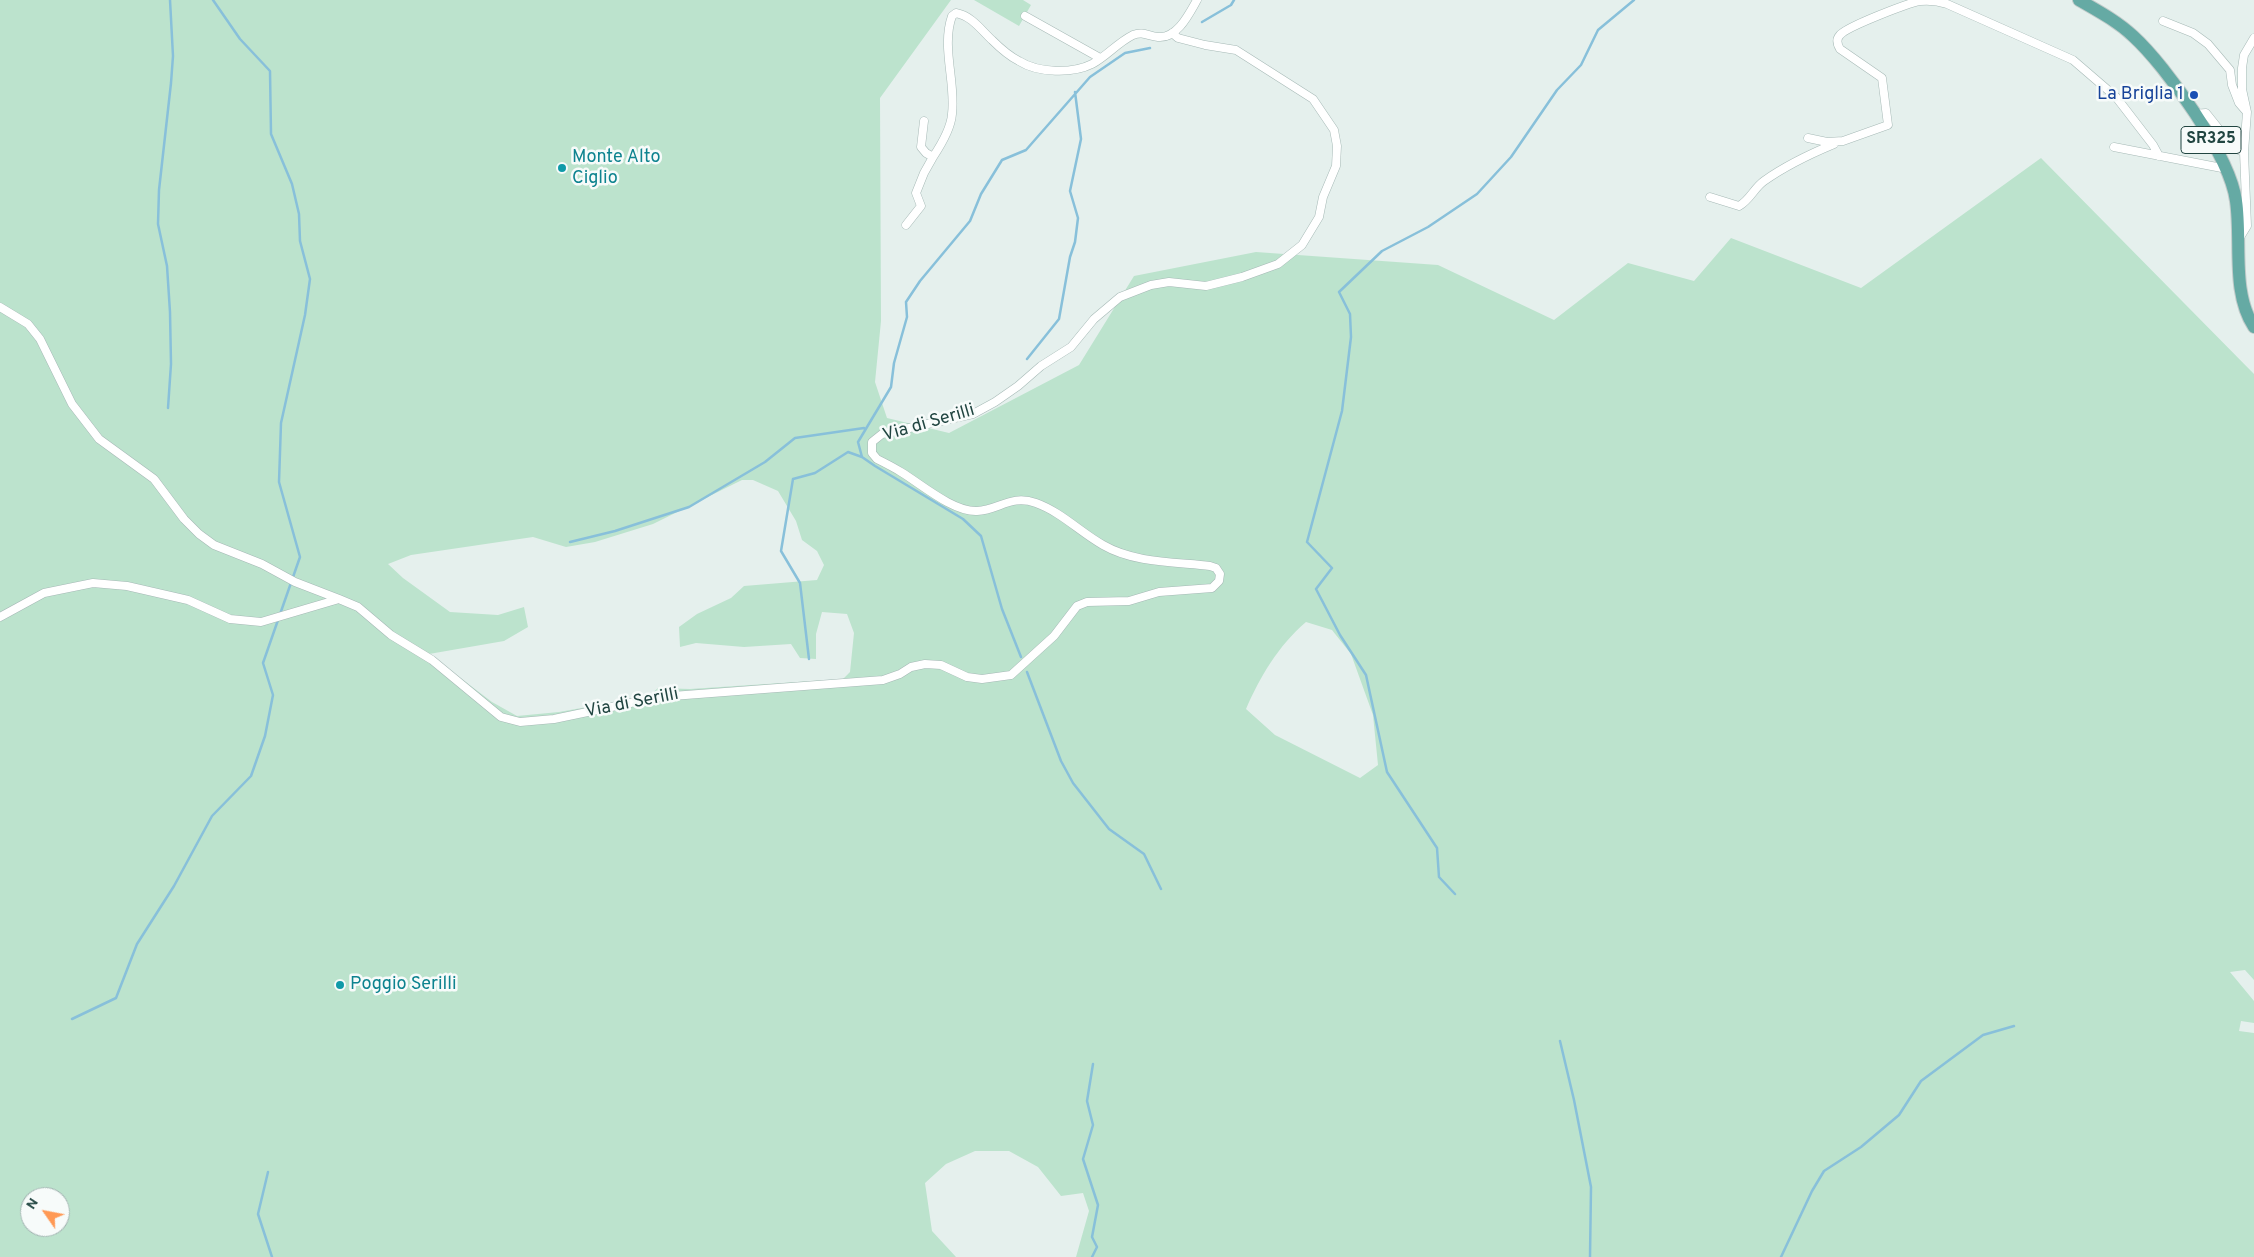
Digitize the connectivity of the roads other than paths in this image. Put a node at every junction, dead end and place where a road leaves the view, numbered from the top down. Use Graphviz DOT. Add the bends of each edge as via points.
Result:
graph roads {
  1 [pos="1197,0"];
  2 [pos="2079,0"];
  3 [pos="1025,16"];
  4 [pos="2163,21"];
  5 [pos="1172,33"];
  6 [pos="2254,38"];
  7 [pos="1100,58"];
  8 [pos="2247,112"];
  9 [pos="2194,114"];
  10 [pos="924,121"];
  11 [pos="1808,138"];
  12 [pos="1843,141"];
  13 [pos="2114,146"];
  14 [pos="2244,152"];
  15 [pos="933,156"];
  16 [pos="2159,156"];
  17 [pos="2226,169"];
  18 [pos="1710,198"];
  19 [pos="906,225"];
  20 [pos="2238,241"];
  21 [pos="0,307"];
  22 [pos="2254,328"];
  23 [pos="339,598"];
  24 [pos="0,617"];
  1 -- 5 [label="street" via="1183,23"];
  2 -- 9 [label="main road, SR325" via="2132,35 2156,61"];
  3 -- 7 [label="street"];
  4 -- 8 [label="street" via="2192,33 2208,44 2230,70 2232,85"];
  5 -- 7 [label="street" via="1167,37 1138,33"];
  5 -- 23 [label="street, Via di Serilli" via="1205,46 1231,47 1313,99 1334,130 1336,166 1323,197 1319,217 1302,245 1278,264 1242,277 1206,286 1169,282 1120,297 1070,347 995,402 973,414 882,434 871,447 877,459 946,502 976,511 1009,500 1034,502 1120,554 1216,568 1220,574 1219,581 1212,588 1159,592 1129,601 1087,602 1078,606 1054,636 1011,674 982,680 942,665 925,664 883,680 659,697 554,719 520,722 501,717 432,660 391,634 358,607"];
  6 -- 8 [label="street" via="2244,55 2242,68"];
  7 -- 15 [label="street" via="1076,70 1028,65 1005,52 970,18 956,13 948,31 952,116"];
  8 -- 14 [label="street"];
  9 -- 14 [label="street" via="2206,113 2234,148"];
  9 -- 17 [label="main road, SR325"];
  10 -- 15 [label="street" via="921,147"];
  11 -- 12 [label="street"];
  12 -- 16 [label="street" via="1888,125 1888,120 1882,78 1840,49 1837,38 1846,30 1918,1 1937,1 2073,60 2116,98"];
  12 -- 18 [label="street" via="1762,182 1739,206"];
  13 -- 16 [label="street"];
  14 -- 20 [label="street" via="2247,226"];
  15 -- 19 [label="street" via="916,193 921,206"];
  16 -- 17 [label="street"];
  17 -- 20 [label="main road, SR325" via="2236,201"];
  20 -- 22 [label="main road, SR325" via="2241,293 2246,314"];
  21 -- 23 [label="street" via="28,324 40,339 72,404 94,434 111,450 137,464 154,479 199,534 214,545"];
  23 -- 24 [label="street" via="261,622 230,619 188,600 127,586 93,583 44,593"];
}
